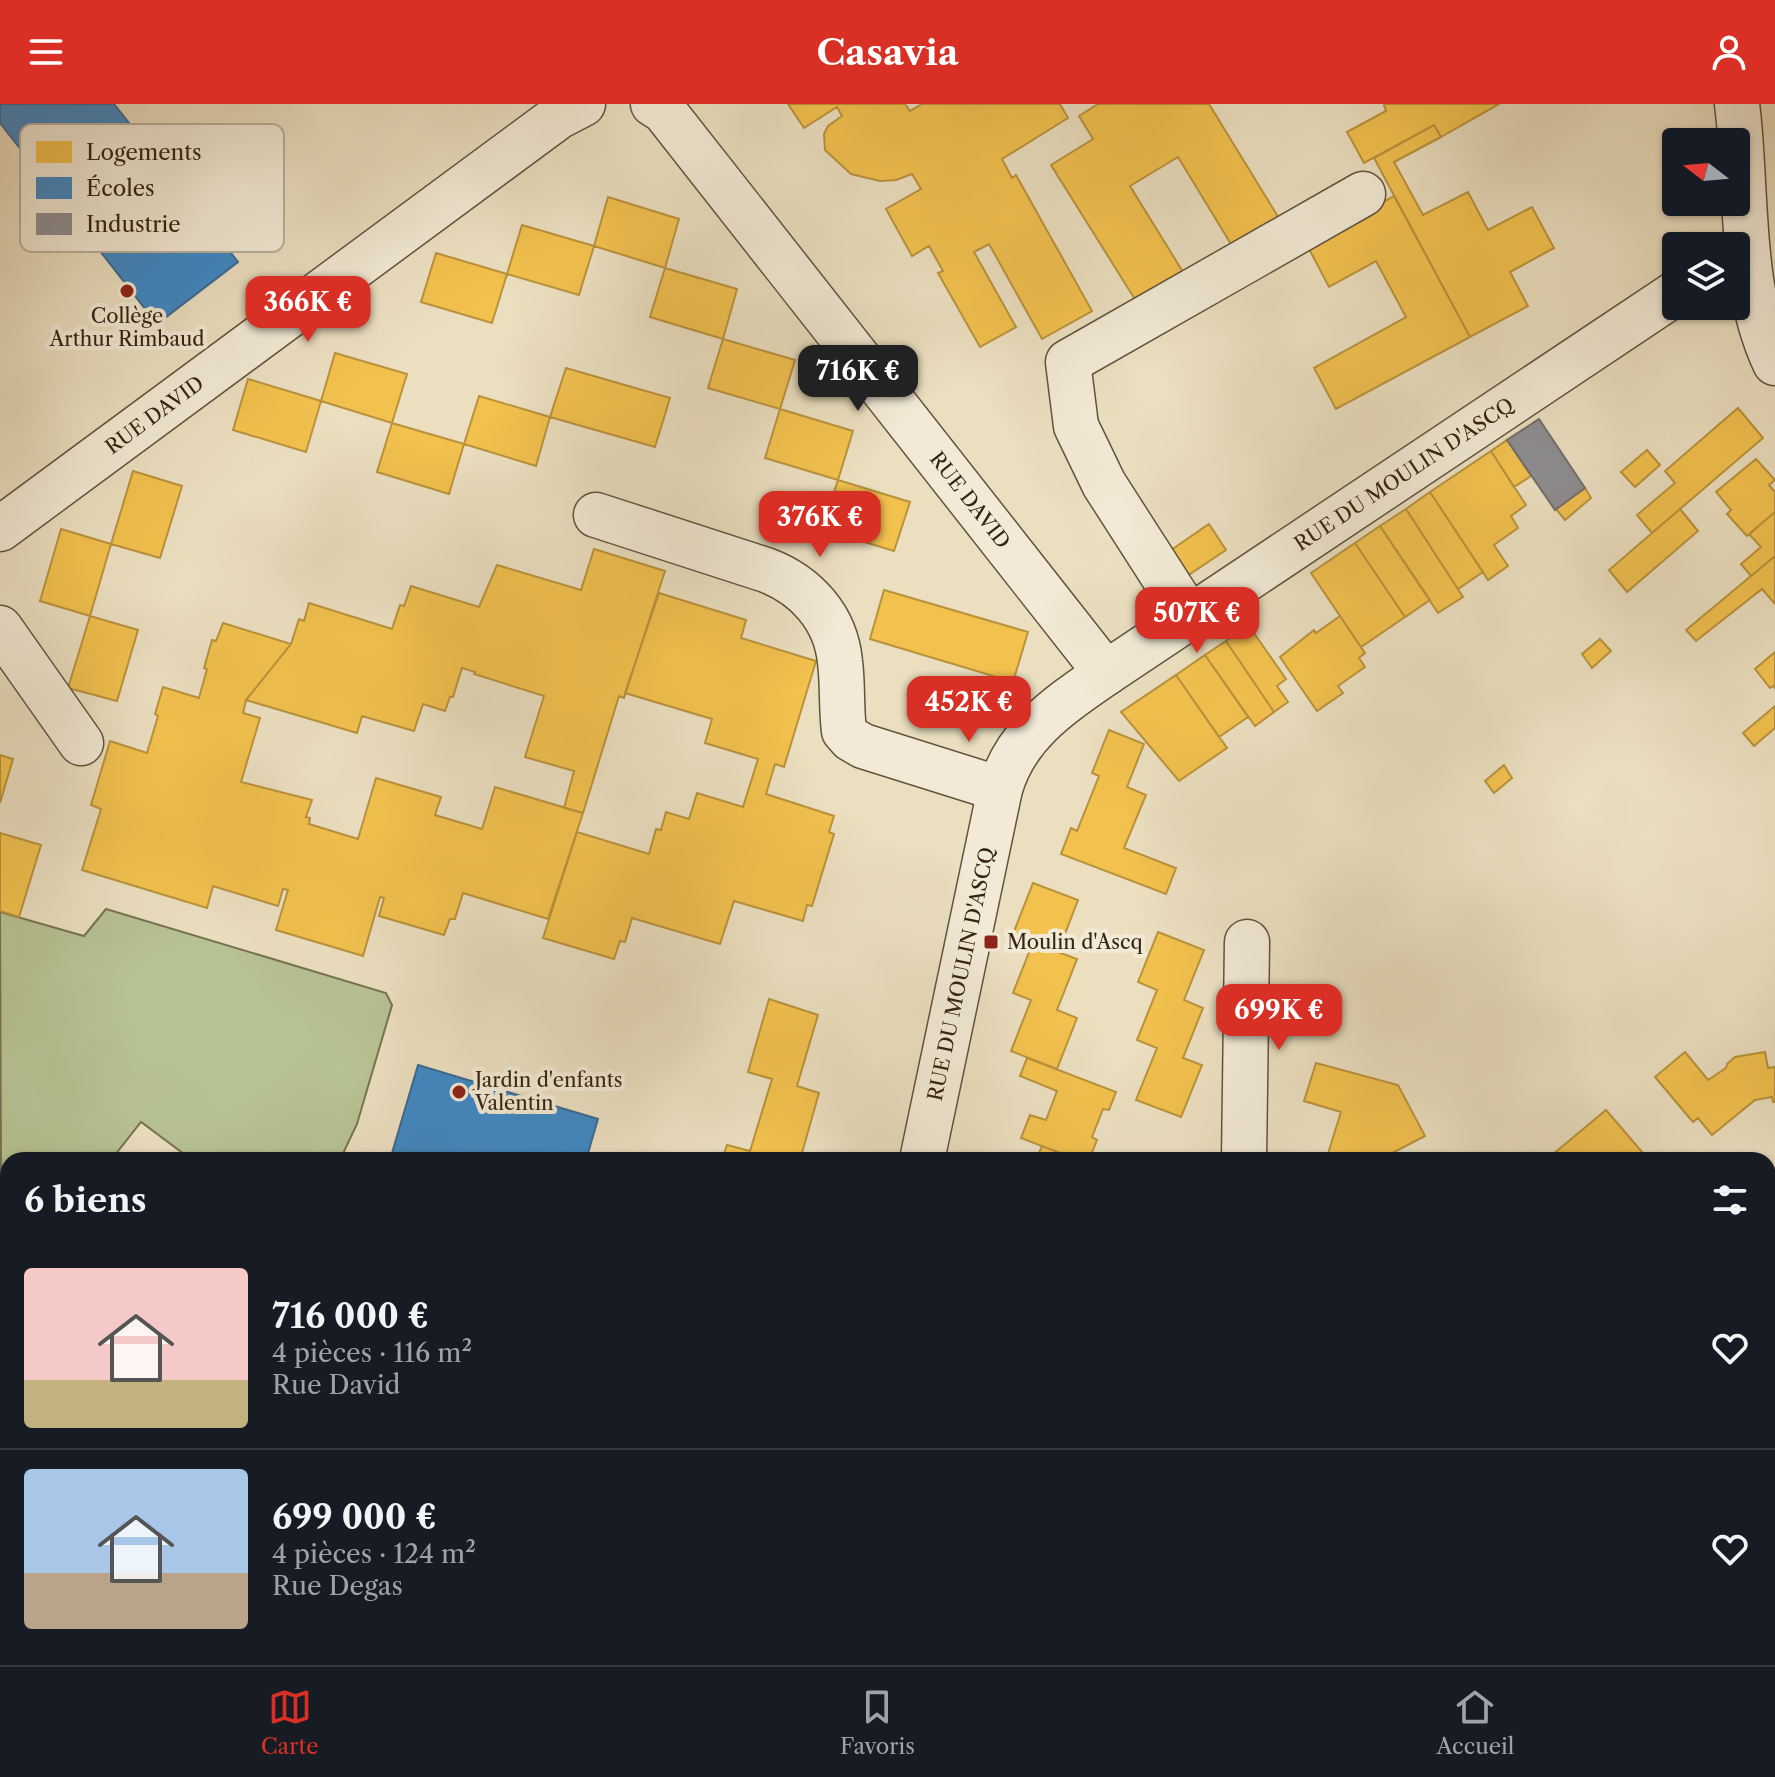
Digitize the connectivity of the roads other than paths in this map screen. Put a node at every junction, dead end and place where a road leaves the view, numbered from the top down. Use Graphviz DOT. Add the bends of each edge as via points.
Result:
graph roads {
  1 [pos="583,104"];
  2 [pos="653,104"];
  3 [pos="1737,104"];
  4 [pos="1760,171"];
  5 [pos="1363,194"];
  6 [pos="1746,232"];
  7 [pos="1750,283"];
  8 [pos="1662,302"];
  9 [pos="1775,363"];
  10 [pos="596,515"];
  11 [pos="0,529"];
  12 [pos="1190,618"];
  13 [pos="0,628"];
  14 [pos="1106,673"];
  15 [pos="81,743"];
  16 [pos="1000,789"];
  17 [pos="1247,942"];
  18 [pos="924,1152"];
  19 [pos="1244,1152"];
  1 -- 11 [label="street, RUE DAVID" via="545,126"];
  2 -- 14 [label="street, RUE DAVID" via="664,111"];
  3 -- 4 [label="street"];
  4 -- 6 [label="street"];
  5 -- 12 [label="street" via="1068,362 1076,426 1104,484"];
  7 -- 9 [label="street" via="1763,338"];
  8 -- 12 [label="street, RUE DU MOULIN D'ASCQ"];
  10 -- 16 [label="street" via="766,570 802,588 837,641 844,731 851,739"];
  12 -- 14 [label="street, RUE DU MOULIN D'ASCQ"];
  13 -- 15 [label="street"];
  14 -- 16 [label="street, RUE DU MOULIN D'ASCQ" via="1031,730"];
  16 -- 18 [label="street, RUE DU MOULIN D'ASCQ"];
  17 -- 19 [label="street"];
}
